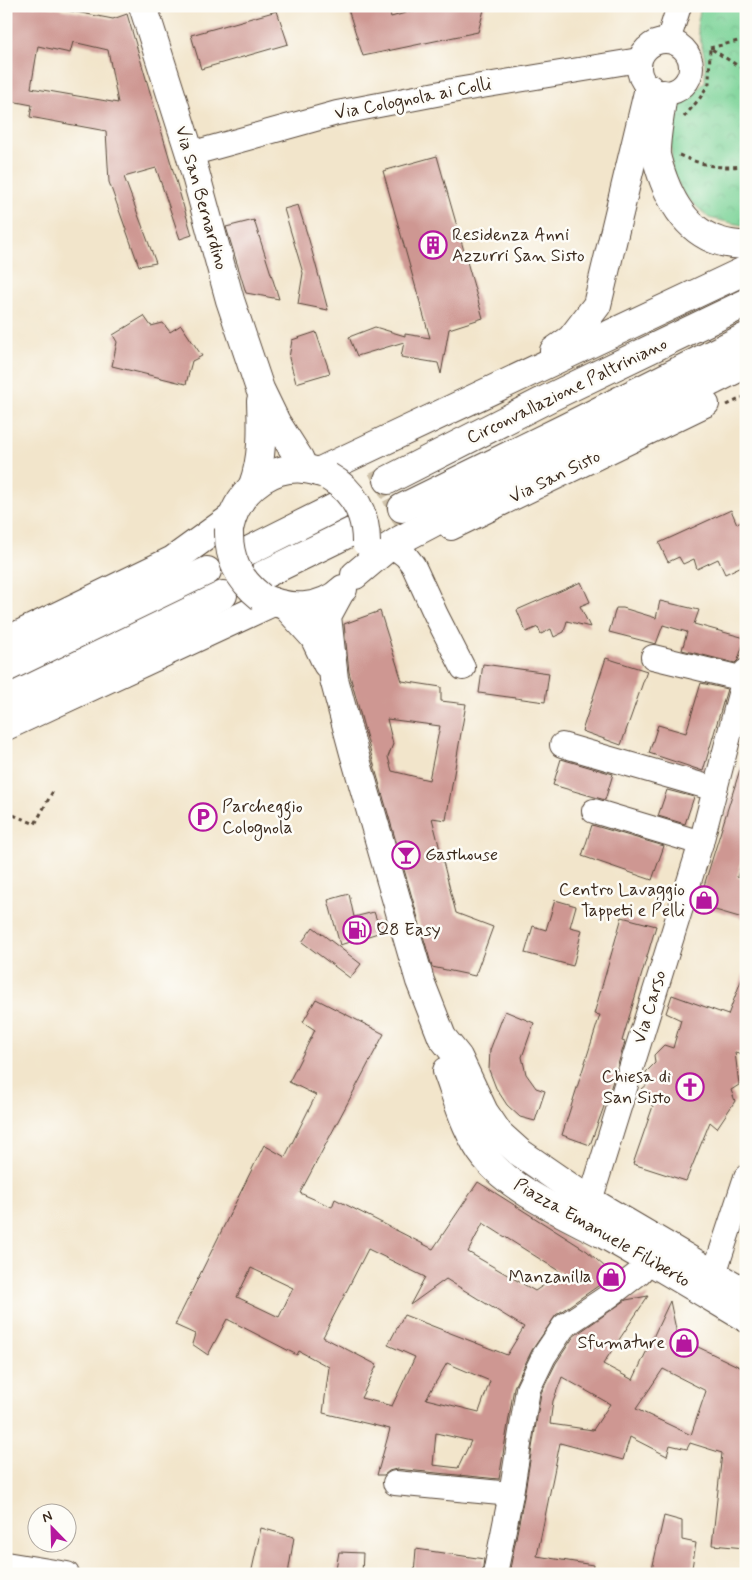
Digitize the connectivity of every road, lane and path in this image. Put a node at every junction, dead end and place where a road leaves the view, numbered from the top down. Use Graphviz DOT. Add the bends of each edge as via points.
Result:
graph roads {
  1 [pos="143,6"];
  2 [pos="679,6"];
  3 [pos="746,39"];
  4 [pos="668,41"];
  5 [pos="710,48"];
  6 [pos="639,60"];
  7 [pos="746,71"];
  8 [pos="656,91"];
  9 [pos="681,121"];
  10 [pos="678,148"];
  11 [pos="190,154"];
  12 [pos="746,165"];
  13 [pos="746,245"];
  14 [pos="746,270"];
  15 [pos="746,303"];
  16 [pos="746,337"];
  17 [pos="746,364"];
  18 [pos="746,385"];
  19 [pos="260,389"];
  20 [pos="472,399"];
  21 [pos="676,400"];
  22 [pos="707,404"];
  23 [pos="317,473"];
  24 [pos="388,480"];
  25 [pos="253,485"];
  26 [pos="338,506"];
  27 [pos="402,508"];
  28 [pos="230,523"];
  29 [pos="377,540"];
  30 [pos="250,550"];
  31 [pos="207,571"];
  32 [pos="348,584"];
  33 [pos="223,595"];
  34 [pos="271,595"];
  35 [pos="6,641"];
  36 [pos="653,658"];
  37 [pos="6,668"];
  38 [pos="463,668"];
  39 [pos="745,675"];
  40 [pos="334,679"];
  41 [pos="6,700"];
  42 [pos="6,726"];
  43 [pos="562,745"];
  44 [pos="715,789"];
  45 [pos="53,791"];
  46 [pos="594,811"];
  47 [pos="6,812"];
  48 [pos="701,842"];
  49 [pos="442,1037"];
  50 [pos="746,1178"];
  51 [pos="590,1201"];
  52 [pos="650,1260"];
  53 [pos="709,1283"];
  54 [pos="746,1294"];
  55 [pos="746,1318"];
  56 [pos="395,1483"];
  57 [pos="511,1494"];
  58 [pos="6,1564"];
  59 [pos="67,1574"];
  60 [pos="495,1574"];
  1 -- 11 [label="main road, Via San Bernardino"];
  2 -- 4 [label="street"];
  3 -- 5 [label="path"];
  4 -- 6 [label="street" via="653,43"];
  4 -- 8 [label="street" via="684,49 689,56 690,74 680,89"];
  5 -- 7 [label="path"];
  5 -- 9 [label="path" via="708,83"];
  6 -- 8 [label="street" via="639,75"];
  6 -- 11 [label="street, Via Colognola ai Colli" via="337,113"];
  8 -- 13 [label="main road" via="656,154 668,191 680,212 691,227 711,239 729,245"];
  8 -- 20 [label="main road" via="597,305 571,339 508,374"];
  10 -- 12 [label="path" via="679,155 701,165 720,168"];
  11 -- 19 [label="main road, Via San Bernardino" via="230,300"];
  14 -- 20 [label="main road"];
  15 -- 24 [label="main road, Circonvallazione Paltriniano"];
  16 -- 27 [label="main road, Circonvallazione Paltriniano"];
  17 -- 21 [label="main road"];
  18 -- 22 [label="main road"];
  19 -- 23 [label="main road, Via San Bernardino" via="299,458"];
  19 -- 25 [label="main road, Via San Bernardino" via="263,438"];
  20 -- 23 [label="main road"];
  21 -- 22 [label="main road"];
  21 -- 29 [label="main road" via="469,504"];
  22 -- 29 [label="street, Via San Sisto" via="446,530"];
  23 -- 25 [label="main road, Via San Bernardino" via="282,471"];
  23 -- 29 [label="main road, Via San Bernardino, bridge" via="350,493 360,508 365,525"];
  25 -- 28 [label="main road, Via San Bernardino" via="236,506"];
  26 -- 30 [label="main road"];
  28 -- 34 [label="main road, Via San Bernardino, bridge" via="228,542 235,568 246,584"];
  28 -- 35 [label="main road" via="172,560"];
  29 -- 32 [label="main road, Via San Bernardino" via="364,555"];
  29 -- 34 [label="main road" via="303,556"];
  29 -- 38 [label="street" via="406,556 413,565"];
  31 -- 37 [label="main road"];
  32 -- 34 [label="main road" via="320,603 309,606"];
  32 -- 40 [label="main road, Via San Bernardino" via="327,616"];
  33 -- 41 [label="main road"];
  34 -- 40 [label="main road, Via San Bernardino" via="314,637"];
  34 -- 42 [label="main road"];
  36 -- 39 [label="street, Via Carso"];
  39 -- 44 [label="street, Via Carso"];
  40 -- 49 [label="main road, Via San Bernardino" via="420,981"];
  43 -- 44 [label="street"];
  44 -- 48 [label="street, Via Carso"];
  45 -- 47 [label="path" via="35,824"];
  46 -- 48 [label="street"];
  48 -- 51 [label="street, Via Carso"];
  49 -- 51 [label="main road, Piazza Emanuele Filiberto" via="458,1057 484,1112 499,1134 519,1152"];
  49 -- 52 [label="main road, Piazza Emanuele Filiberto" via="443,1060 466,1122 485,1157 498,1171 522,1189"];
  50 -- 53 [label="street"];
  51 -- 53 [label="main road, Piazza Emanuele Filiberto"];
  52 -- 53 [label="main road, Piazza Emanuele Filiberto"];
  52 -- 57 [label="street" via="639,1273 564,1326 544,1356 528,1389"];
  53 -- 54 [label="main road, Piazza Emanuele Filiberto"];
  53 -- 55 [label="main road, Piazza Emanuele Filiberto"];
  56 -- 57 [label="street"];
  57 -- 60 [label="street"];
  58 -- 59 [label="street"];
}
